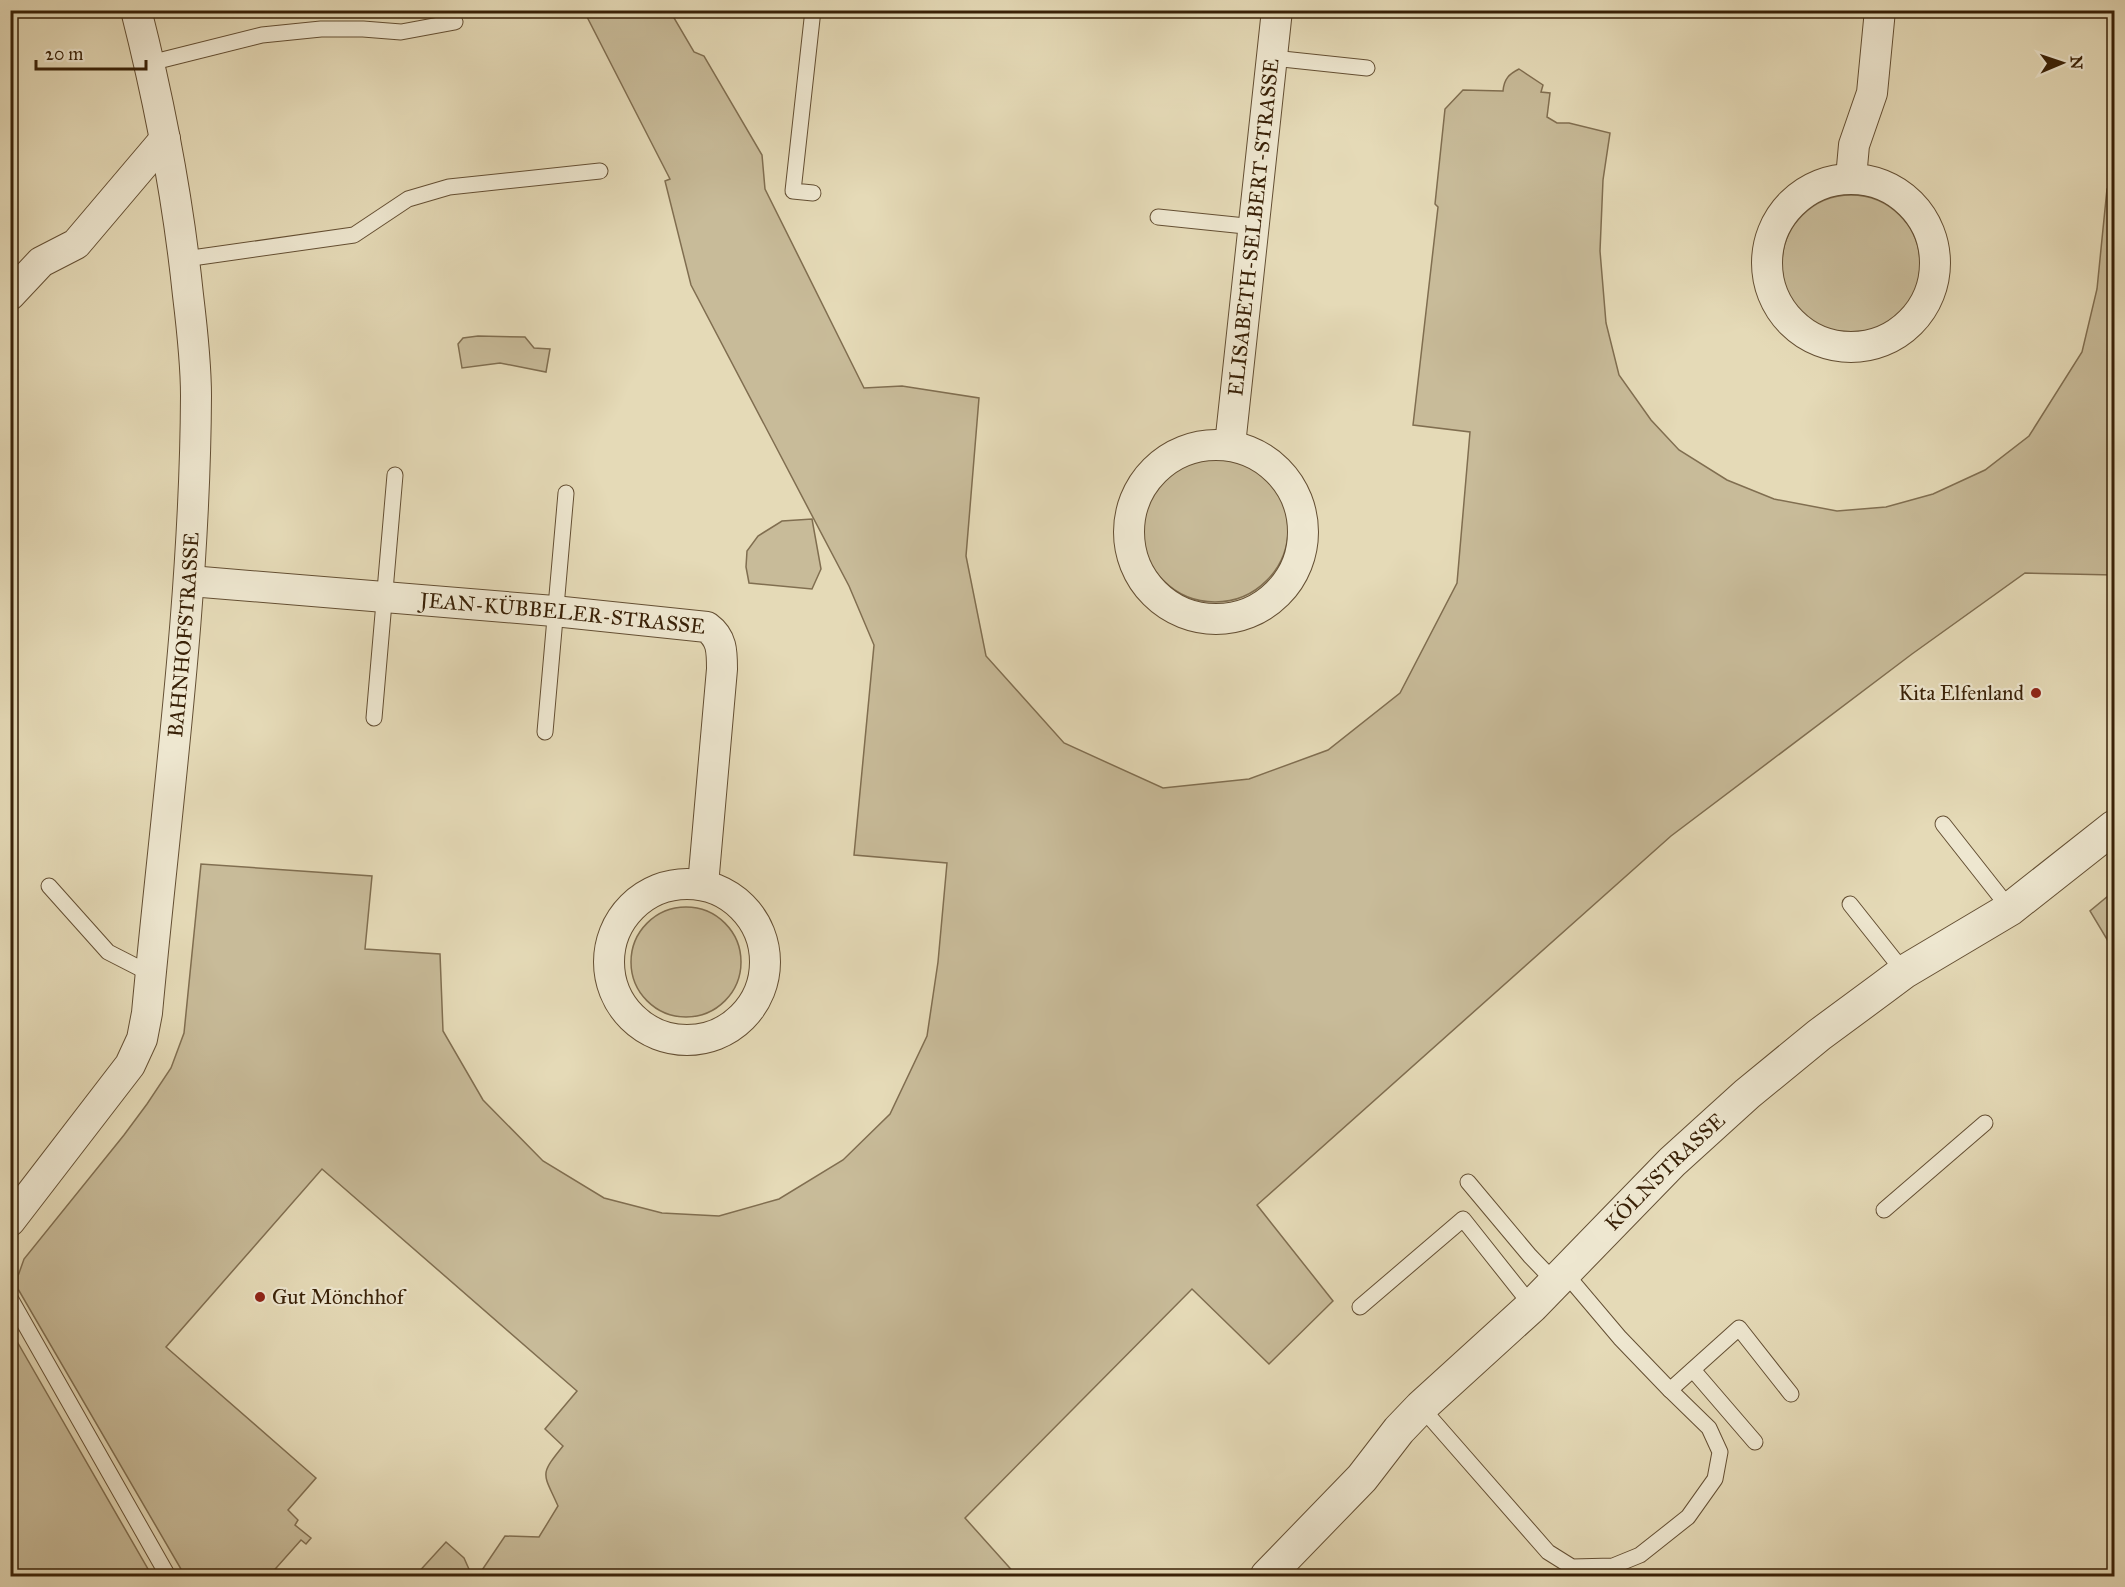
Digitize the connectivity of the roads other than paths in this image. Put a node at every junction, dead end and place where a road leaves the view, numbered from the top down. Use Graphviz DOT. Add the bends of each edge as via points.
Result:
graph roads {
  1 [pos="136,10"];
  2 [pos="813,10"];
  3 [pos="1277,10"];
  4 [pos="1880,10"];
  5 [pos="455,22"];
  6 [pos="1272,58"];
  7 [pos="150,63"];
  8 [pos="1367,68"];
  9 [pos="165,140"];
  10 [pos="600,171"];
  11 [pos="1851,178"];
  12 [pos="813,193"];
  13 [pos="1158,217"];
  14 [pos="1255,227"];
  15 [pos="184,259"];
  16 [pos="10,295"];
  17 [pos="1230,445"];
  18 [pos="395,475"];
  19 [pos="566,494"];
  20 [pos="190,581"];
  21 [pos="385,597"];
  22 [pos="555,611"];
  23 [pos="374,718"];
  24 [pos="545,732"];
  25 [pos="1943,825"];
  26 [pos="2115,826"];
  27 [pos="703,885"];
  28 [pos="49,886"];
  29 [pos="1851,904"];
  30 [pos="2010,909"];
  31 [pos="1904,972"];
  32 [pos="151,974"];
  33 [pos="1985,1122"];
  34 [pos="1468,1182"];
  35 [pos="1884,1210"];
  36 [pos="10,1221"];
  37 [pos="1560,1278"];
  38 [pos="10,1298"];
  39 [pos="1532,1306"];
  40 [pos="1360,1307"];
  41 [pos="1692,1370"];
  42 [pos="1670,1390"];
  43 [pos="1791,1394"];
  44 [pos="1421,1407"];
  45 [pos="1755,1442"];
  46 [pos="168,1576"];
  47 [pos="1267,1576"];
  1 -- 7 [label="street, BAHNHOFSTRASSE"];
  2 -- 12 [label="lane" via="793,191"];
  3 -- 6 [label="street, ELISABETH-SELBERT-STRASSE"];
  4 -- 11 [label="street" via="1872,93 1854,145"];
  5 -- 7 [label="lane" via="401,32 321,29 262,35"];
  6 -- 8 [label="lane"];
  6 -- 14 [label="street, ELISABETH-SELBERT-STRASSE"];
  7 -- 9 [label="street, BAHNHOFSTRASSE"];
  9 -- 15 [label="street, BAHNHOFSTRASSE"];
  9 -- 16 [label="street" via="76,244 41,262"];
  10 -- 15 [label="lane" via="449,187 408,200 354,235"];
  11 -- 11 [label="street" via="1894,189 1912,203 1925,222 1936,266 1932,288 1907,326 1889,339 1845,347 1824,343 1788,319 1768,281 1766,260 1770,238 1792,201 1809,188"];
  13 -- 14 [label="lane"];
  14 -- 17 [label="street, ELISABETH-SELBERT-STRASSE"];
  15 -- 20 [label="street, BAHNHOFSTRASSE" via="196,394"];
  17 -- 17 [label="street" via="1267,461 1285,478 1303,521 1302,546 1282,589 1264,604 1242,615 1219,619 1195,616 1174,608 1155,594 1141,575 1132,553 1129,530 1133,507 1143,485 1177,453 1199,446"];
  18 -- 21 [label="lane"];
  19 -- 22 [label="lane"];
  20 -- 21 [label="street, JEAN-KÜBBELER-STRASSE"];
  20 -- 32 [label="street, BAHNHOFSTRASSE"];
  21 -- 22 [label="street, JEAN-KÜBBELER-STRASSE"];
  21 -- 23 [label="lane"];
  22 -- 24 [label="lane"];
  22 -- 27 [label="street, JEAN-KÜBBELER-STRASSE" via="707,627 717,635 722,669"];
  25 -- 30 [label="lane"];
  26 -- 30 [label="street, KÖLNSTRASSE"];
  27 -- 27 [label="street" via="679,884 636,902 620,920 611,942 608,966 624,1010 641,1026 662,1037 685,1041 708,1038 729,1029 759,994 765,971 764,948 756,926 743,908 724,893"];
  28 -- 32 [label="lane" via="108,952"];
  29 -- 31 [label="lane"];
  30 -- 31 [label="street, KÖLNSTRASSE"];
  31 -- 37 [label="street, KÖLNSTRASSE" via="1747,1094 1672,1162"];
  32 -- 36 [label="street, BAHNHOFSTRASSE" via="142,1040 130,1065"];
  33 -- 35 [label="lane"];
  34 -- 37 [label="lane" via="1530,1256"];
  37 -- 39 [label="street, KÖLNSTRASSE"];
  37 -- 42 [label="lane"];
  38 -- 46 [label="lane"];
  39 -- 40 [label="lane" via="1463,1219"];
  39 -- 44 [label="street, KÖLNSTRASSE"];
  41 -- 42 [label="lane"];
  41 -- 43 [label="lane" via="1739,1328"];
  41 -- 45 [label="lane"];
  42 -- 44 [label="lane" via="1709,1428 1720,1452 1715,1479 1688,1517 1640,1555 1612,1566 1572,1567 1548,1552"];
  44 -- 47 [label="street, KÖLNSTRASSE" via="1362,1478"];
}
